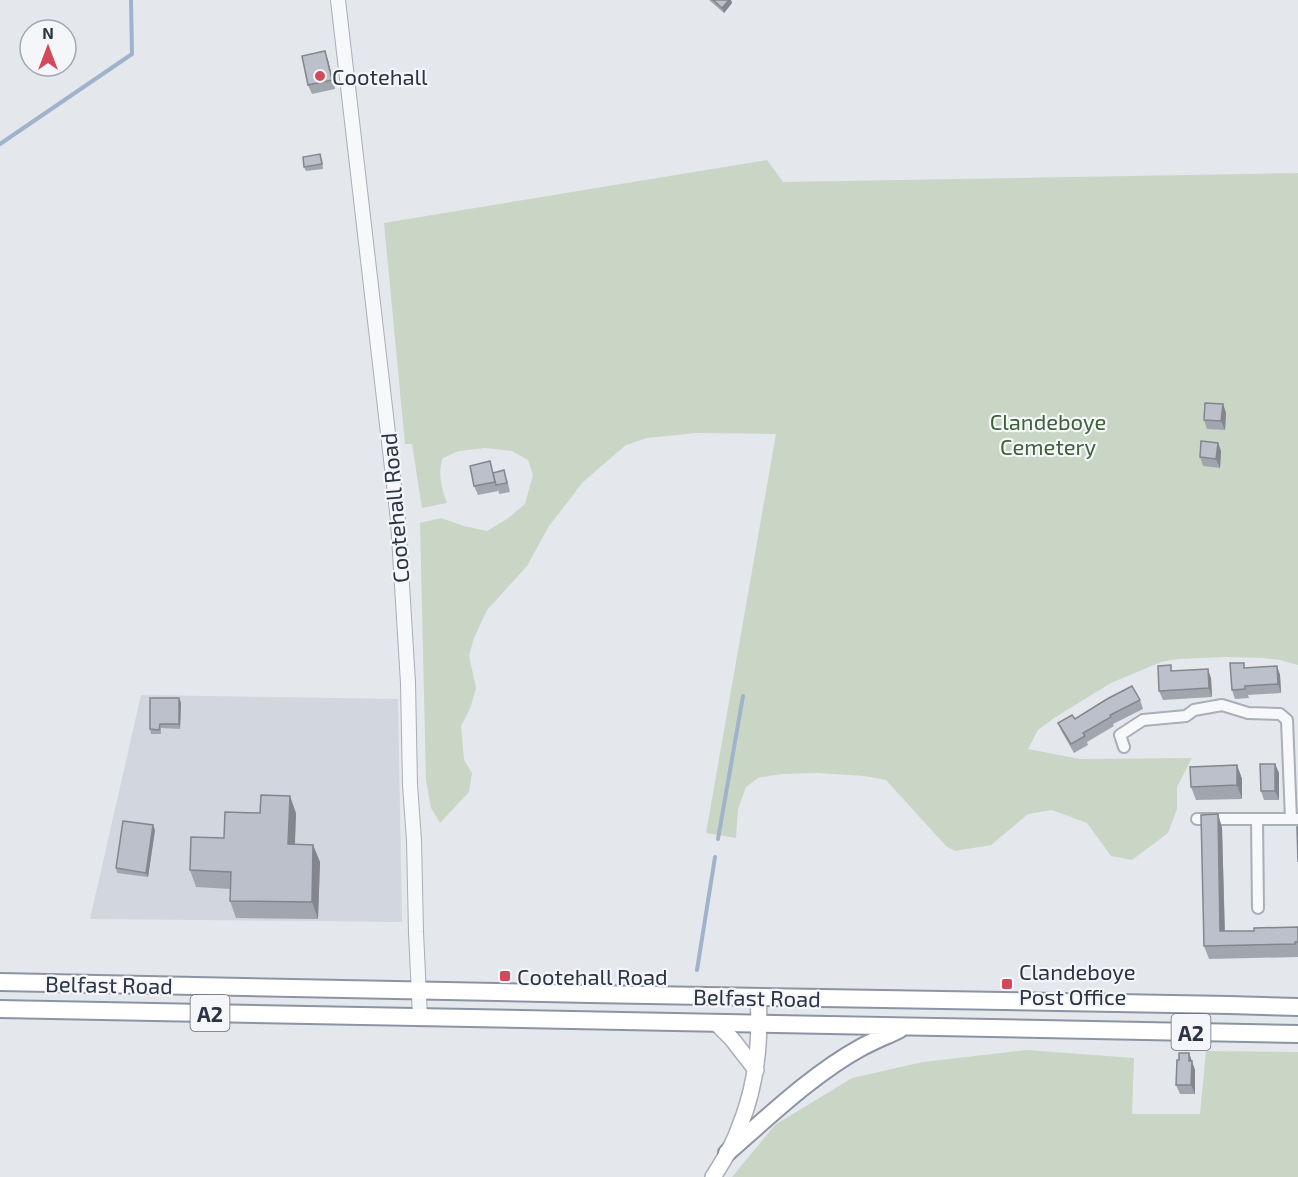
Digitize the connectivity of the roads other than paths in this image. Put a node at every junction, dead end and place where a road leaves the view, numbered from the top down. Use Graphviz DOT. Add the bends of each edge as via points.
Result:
graph roads {
  1 [pos="338,0"];
  2 [pos="1124,747"];
  3 [pos="1197,819"];
  4 [pos="1257,819"];
  5 [pos="1294,819"];
  6 [pos="1258,908"];
  7 [pos="0,982"];
  8 [pos="418,991"];
  9 [pos="1298,996"];
  10 [pos="758,997"];
  11 [pos="1229,1005"];
  12 [pos="1298,1007"];
  13 [pos="0,1009"];
  14 [pos="420,1017"];
  15 [pos="716,1023"];
  16 [pos="760,1023"];
  17 [pos="907,1026"];
  18 [pos="1298,1034"];
  19 [pos="756,1070"];
  20 [pos="727,1153"];
  21 [pos="713,1177"];
  1 -- 8 [label="street, Cootehall Road" via="398,520 408,683"];
  2 -- 5 [label="street" via="1120,735 1143,720 1186,716 1194,710 1222,705 1248,713 1280,714 1287,720"];
  3 -- 4 [label="street"];
  4 -- 5 [label="street"];
  4 -- 6 [label="street"];
  7 -- 8 [label="highway, Belfast Road / A2"];
  8 -- 10 [label="highway, Belfast Road / A2"];
  8 -- 14 [label="street, Cootehall Road"];
  9 -- 11 [label="highway"];
  10 -- 11 [label="highway, Belfast Road / A2"];
  10 -- 16 [label="main road"];
  11 -- 12 [label="highway, Belfast Road / A2"];
  13 -- 14 [label="highway, Belfast Road / A2"];
  14 -- 15 [label="highway, Belfast Road / A2"];
  15 -- 16 [label="highway, Belfast Road / A2"];
  15 -- 19 [label="main road"];
  16 -- 17 [label="highway, Belfast Road / A2"];
  16 -- 19 [label="main road"];
  17 -- 18 [label="highway, Belfast Road / A2"];
  17 -- 20 [label="highway" via="861,1047 802,1088"];
  19 -- 20 [label="main road" via="740,1129"];
  20 -- 21 [label="main road"];
}
